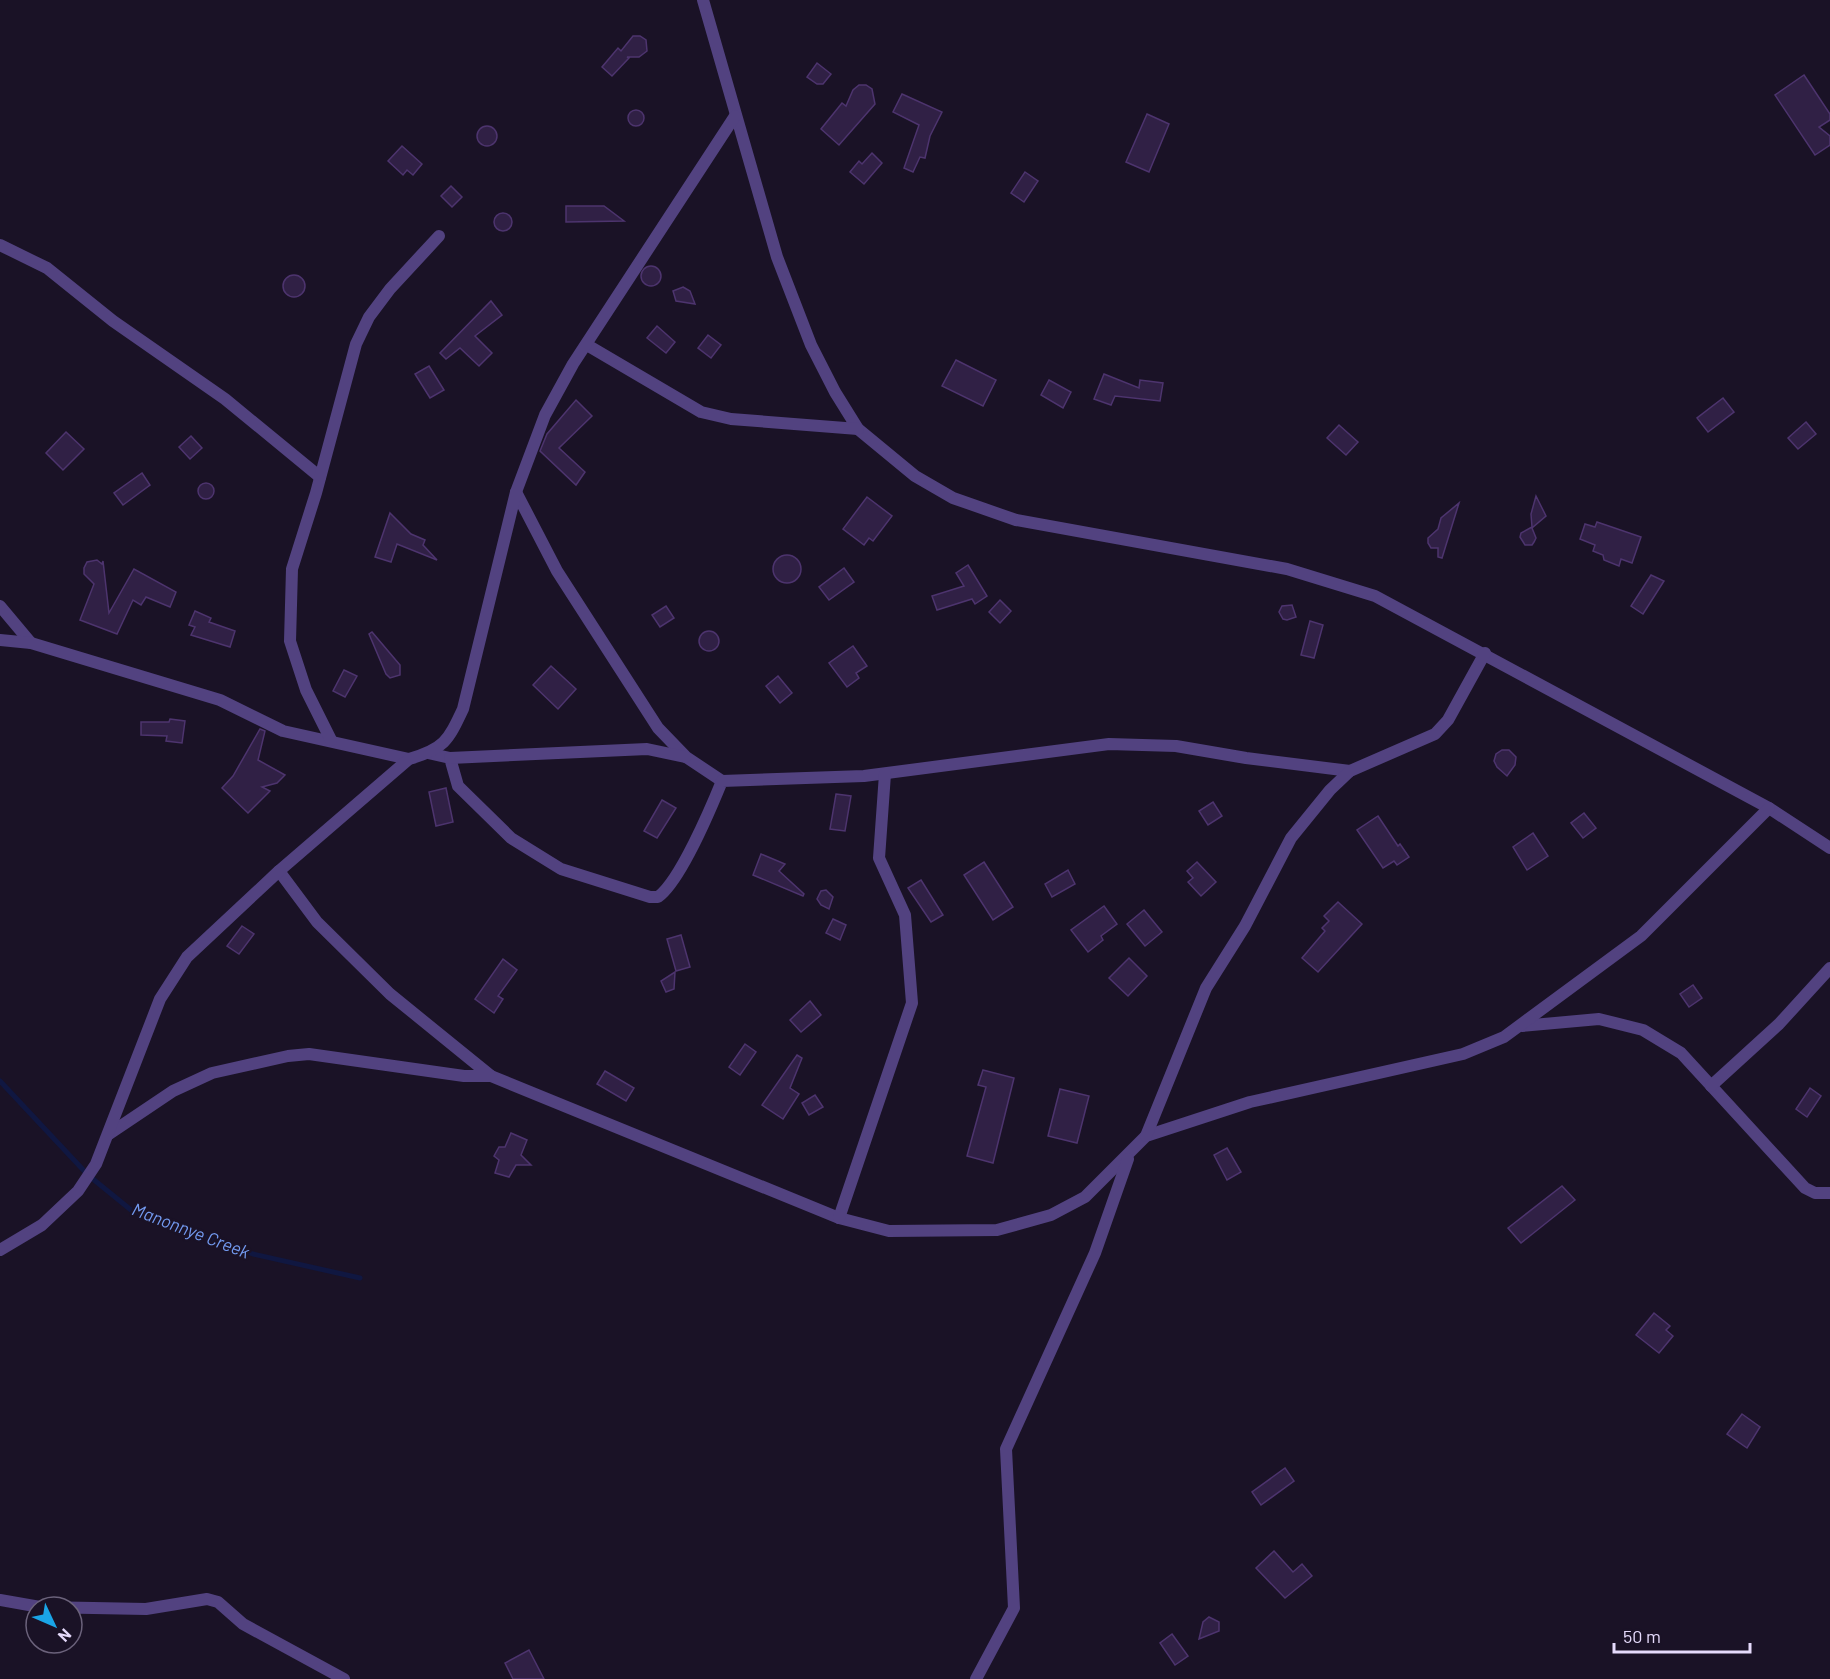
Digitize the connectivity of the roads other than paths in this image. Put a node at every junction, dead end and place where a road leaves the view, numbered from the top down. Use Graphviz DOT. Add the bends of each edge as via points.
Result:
graph roads {
  1 [pos="703,0"];
  2 [pos="735,116"];
  3 [pos="439,236"];
  4 [pos="0,245"];
  5 [pos="587,345"];
  6 [pos="858,429"];
  7 [pos="320,477"];
  8 [pos="516,492"];
  9 [pos="0,606"];
  10 [pos="0,640"];
  11 [pos="31,643"];
  12 [pos="1485,653"];
  13 [pos="331,740"];
  14 [pos="428,753"];
  15 [pos="686,757"];
  16 [pos="450,758"];
  17 [pos="409,759"];
  18 [pos="1350,771"];
  19 [pos="885,774"];
  20 [pos="722,781"];
  21 [pos="1769,808"];
  22 [pos="1830,848"];
  23 [pos="279,871"];
  24 [pos="1830,968"];
  25 [pos="1520,1026"];
  26 [pos="491,1076"];
  27 [pos="1711,1086"];
  28 [pos="110,1134"];
  29 [pos="1146,1136"];
  30 [pos="1131,1152"];
  31 [pos="1830,1193"];
  32 [pos="839,1218"];
  33 [pos="0,1250"];
  34 [pos="0,1599"];
  35 [pos="344,1679"];
  36 [pos="976,1679"];
  1 -- 2 [label="street"];
  2 -- 5 [label="street"];
  2 -- 6 [label="street" via="777,257 811,345"];
  3 -- 7 [label="street" via="369,317 356,344"];
  4 -- 7 [label="street" via="47,268 113,321 225,399"];
  5 -- 6 [label="street" via="701,412 731,419"];
  5 -- 8 [label="street" via="545,414"];
  6 -- 12 [label="street" via="915,476 990,513 1276,566 1331,580 1375,596"];
  7 -- 13 [label="street" via="292,569 290,641 306,690"];
  8 -- 14 [label="street" via="463,709 449,739"];
  8 -- 15 [label="street" via="557,571 658,728"];
  9 -- 11 [label="street"];
  10 -- 11 [label="street"];
  11 -- 13 [label="street" via="220,700 283,731"];
  12 -- 18 [label="street" via="1448,720 1435,734"];
  12 -- 21 [label="street"];
  13 -- 17 [label="street"];
  14 -- 16 [label="street"];
  14 -- 17 [label="street"];
  15 -- 16 [label="street" via="646,749"];
  15 -- 20 [label="street"];
  16 -- 20 [label="street" via="458,786 512,838 561,869 650,897 658,897 667,888 705,824"];
  17 -- 23 [label="street"];
  18 -- 19 [label="street" via="1176,746 1109,744"];
  18 -- 29 [label="street" via="1291,838 1245,926 1206,988"];
  19 -- 20 [label="street"];
  19 -- 32 [label="street" via="879,858 905,915 912,1003"];
  21 -- 22 [label="street"];
  21 -- 25 [label="street" via="1641,936"];
  23 -- 26 [label="street" via="317,922 390,994"];
  23 -- 28 [label="street" via="187,957 160,999"];
  24 -- 27 [label="street" via="1779,1024"];
  25 -- 27 [label="street" via="1599,1019 1643,1030 1681,1053"];
  25 -- 29 [label="street" via="1463,1054 1250,1102"];
  26 -- 28 [label="street" via="464,1076 309,1054 288,1056 212,1073 172,1091"];
  26 -- 32 [label="street"];
  27 -- 31 [label="street" via="1804,1188"];
  28 -- 33 [label="street" via="78,1191 42,1225"];
  29 -- 30 [label="street"];
  30 -- 32 [label="street" via="1084,1197 1051,1215 997,1230 889,1231"];
  30 -- 36 [label="street" via="1095,1253 1006,1449 1014,1608"];
  34 -- 35 [label="street" via="40,1607 146,1609 207,1599 218,1602 243,1624"];
}
